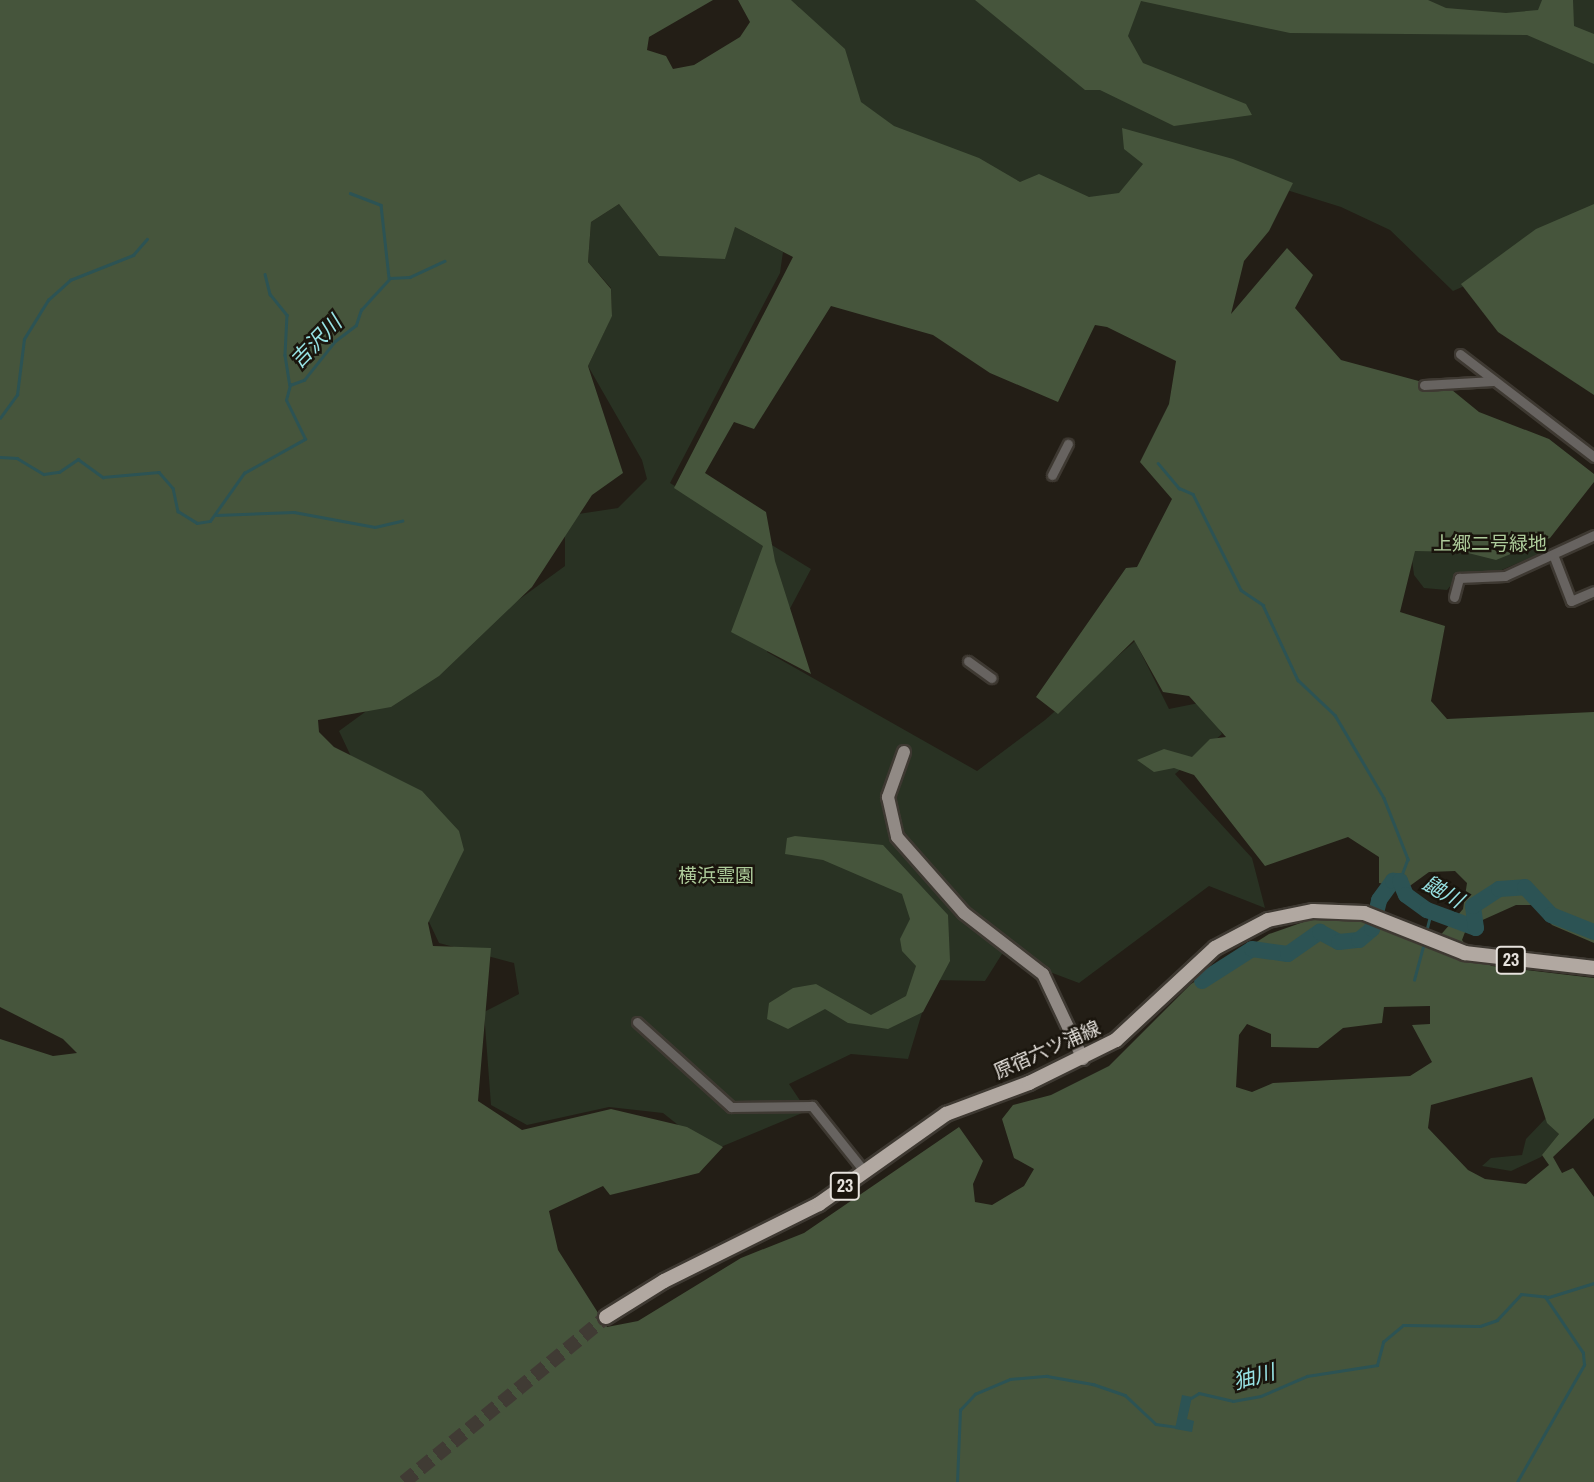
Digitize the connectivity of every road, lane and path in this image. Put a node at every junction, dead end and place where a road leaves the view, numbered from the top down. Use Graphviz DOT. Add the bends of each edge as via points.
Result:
graph roads {
  1 [pos="1460,354"];
  2 [pos="1493,381"];
  3 [pos="1424,385"];
  4 [pos="1068,444"];
  5 [pos="1594,457"];
  6 [pos="1052,475"];
  7 [pos="1594,535"];
  8 [pos="1554,557"];
  9 [pos="1594,591"];
  10 [pos="1454,597"];
  11 [pos="968,660"];
  12 [pos="991,678"];
  13 [pos="904,752"];
  14 [pos="1594,968"];
  15 [pos="637,1022"];
  16 [pos="1083,1059"];
  17 [pos="864,1171"];
  18 [pos="606,1317"];
  1 -- 2 [label="street"];
  2 -- 3 [label="street"];
  2 -- 5 [label="street"];
  4 -- 6 [label="street"];
  7 -- 8 [label="street"];
  8 -- 9 [label="street" via="1571,601"];
  8 -- 10 [label="street" via="1505,576 1459,578"];
  11 -- 12 [label="street"];
  13 -- 16 [label="street" via="888,797 897,837 964,913 1038,968"];
  14 -- 16 [label="main road, 原宿六ツ浦線 / 23" via="1488,958 1370,915 1292,913 1236,934 1190,968 1116,1040"];
  15 -- 17 [label="street" via="731,1107 812,1106"];
  16 -- 17 [label="main road, 原宿六ツ浦線 / 23" via="946,1114"];
  17 -- 18 [label="main road, 原宿六ツ浦線 / 23" via="819,1204 664,1281"];
}
